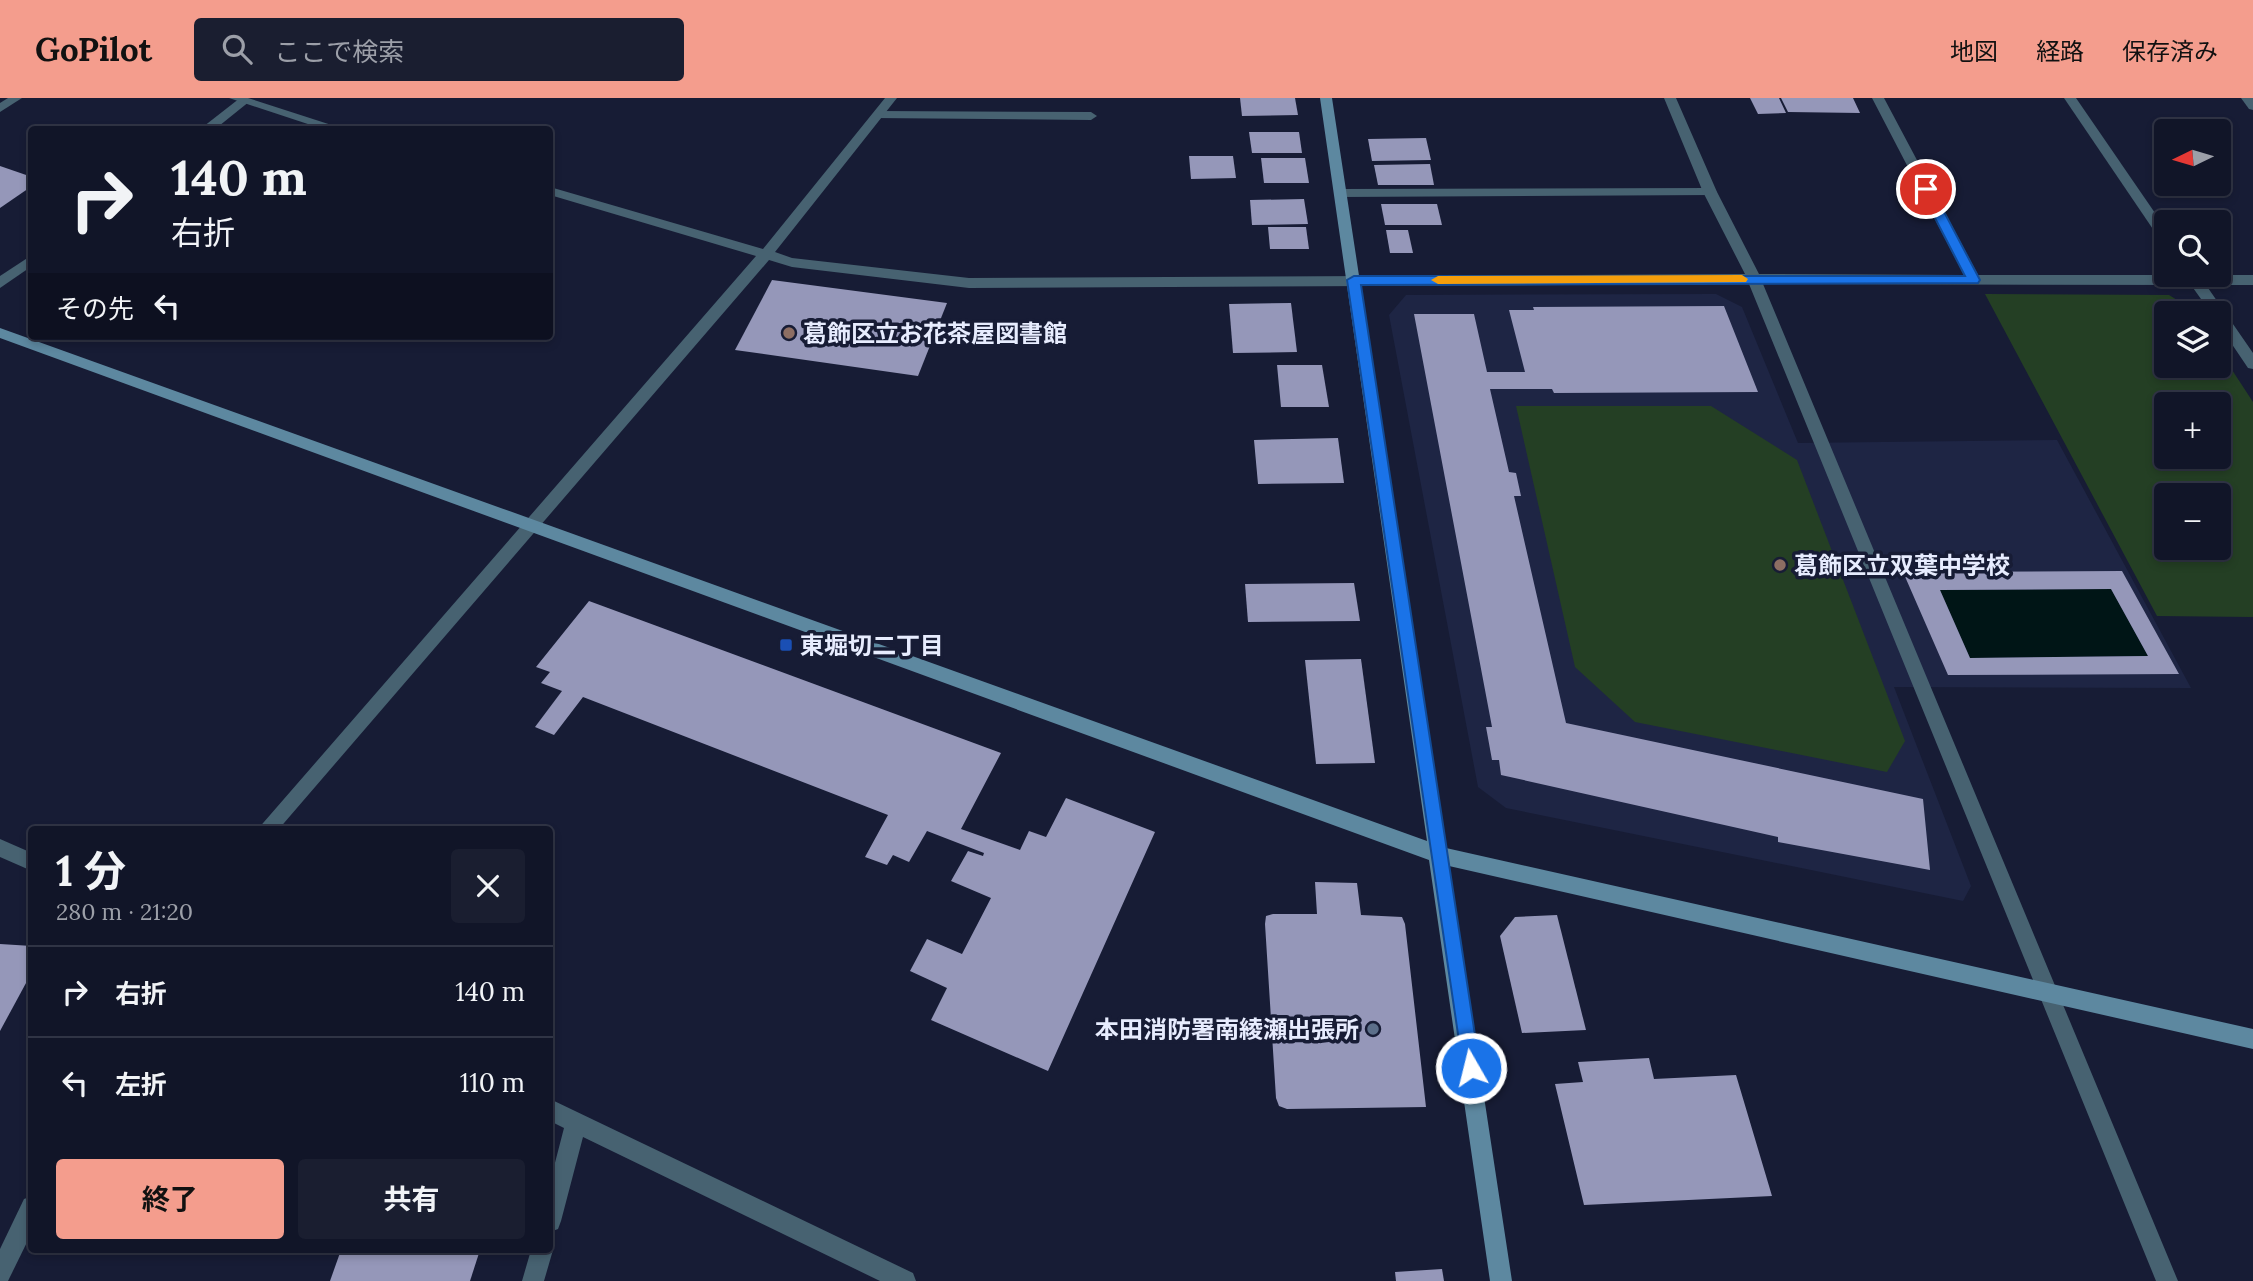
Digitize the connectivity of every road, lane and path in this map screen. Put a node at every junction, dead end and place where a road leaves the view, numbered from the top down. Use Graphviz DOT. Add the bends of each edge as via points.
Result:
graph roads {
  1 [pos="16,98"];
  2 [pos="891,98"];
  3 [pos="1326,98"];
  4 [pos="1670,98"];
  5 [pos="1878,98"];
  6 [pos="2070,98"];
  7 [pos="2247,98"];
  8 [pos="239,99"];
  9 [pos="2253,106"];
  10 [pos="0,108"];
  11 [pos="878,116"];
  12 [pos="1091,116"];
  13 [pos="209,126"];
  14 [pos="328,126"];
  15 [pos="553,192"];
  16 [pos="1710,192"];
  17 [pos="1341,193"];
  18 [pos="2154,220"];
  19 [pos="765,255"];
  20 [pos="28,262"];
  21 [pos="2154,278"];
  22 [pos="1754,279"];
  23 [pos="2231,279"];
  24 [pos="1354,280"];
  25 [pos="1974,280"];
  26 [pos="2253,280"];
  27 [pos="0,282"];
  28 [pos="2231,332"];
  29 [pos="0,333"];
  30 [pos="2253,364"];
  31 [pos="530,524"];
  32 [pos="268,826"];
  33 [pos="0,848"];
  34 [pos="1440,855"];
  35 [pos="28,860"];
  36 [pos="2049,993"];
  37 [pos="2253,1039"];
  38 [pos="553,1112"];
  39 [pos="576,1124"];
  40 [pos="553,1210"];
  41 [pos="28,1215"];
  42 [pos="541,1253"];
  43 [pos="0,1273"];
  44 [pos="533,1281"];
  45 [pos="905,1281"];
  46 [pos="1501,1281"];
  47 [pos="2167,1281"];
  1 -- 10 [label="street"];
  2 -- 11 [label="street"];
  3 -- 17 [label="street"];
  4 -- 16 [label="street"];
  5 -- 25 [label="street"];
  6 -- 18 [label="street"];
  7 -- 9 [label="street"];
  8 -- 13 [label="street"];
  8 -- 14 [label="street"];
  11 -- 12 [label="street"];
  11 -- 19 [label="street"];
  15 -- 19 [label="street"];
  16 -- 17 [label="street"];
  16 -- 22 [label="street"];
  17 -- 24 [label="street"];
  19 -- 24 [label="street" via="969,283"];
  19 -- 31 [label="street"];
  20 -- 27 [label="street"];
  21 -- 25 [label="street"];
  22 -- 24 [label="street"];
  22 -- 25 [label="street"];
  22 -- 36 [label="street"];
  23 -- 26 [label="street"];
  24 -- 34 [label="street"];
  28 -- 30 [label="street"];
  29 -- 31 [label="street"];
  31 -- 32 [label="street"];
  31 -- 34 [label="street"];
  33 -- 35 [label="street"];
  34 -- 36 [label="street"];
  34 -- 46 [label="street"];
  36 -- 37 [label="street"];
  36 -- 47 [label="street"];
  38 -- 39 [label="street"];
  39 -- 40 [label="street"];
  39 -- 45 [label="street"];
  41 -- 43 [label="street"];
  42 -- 44 [label="street"];
}
